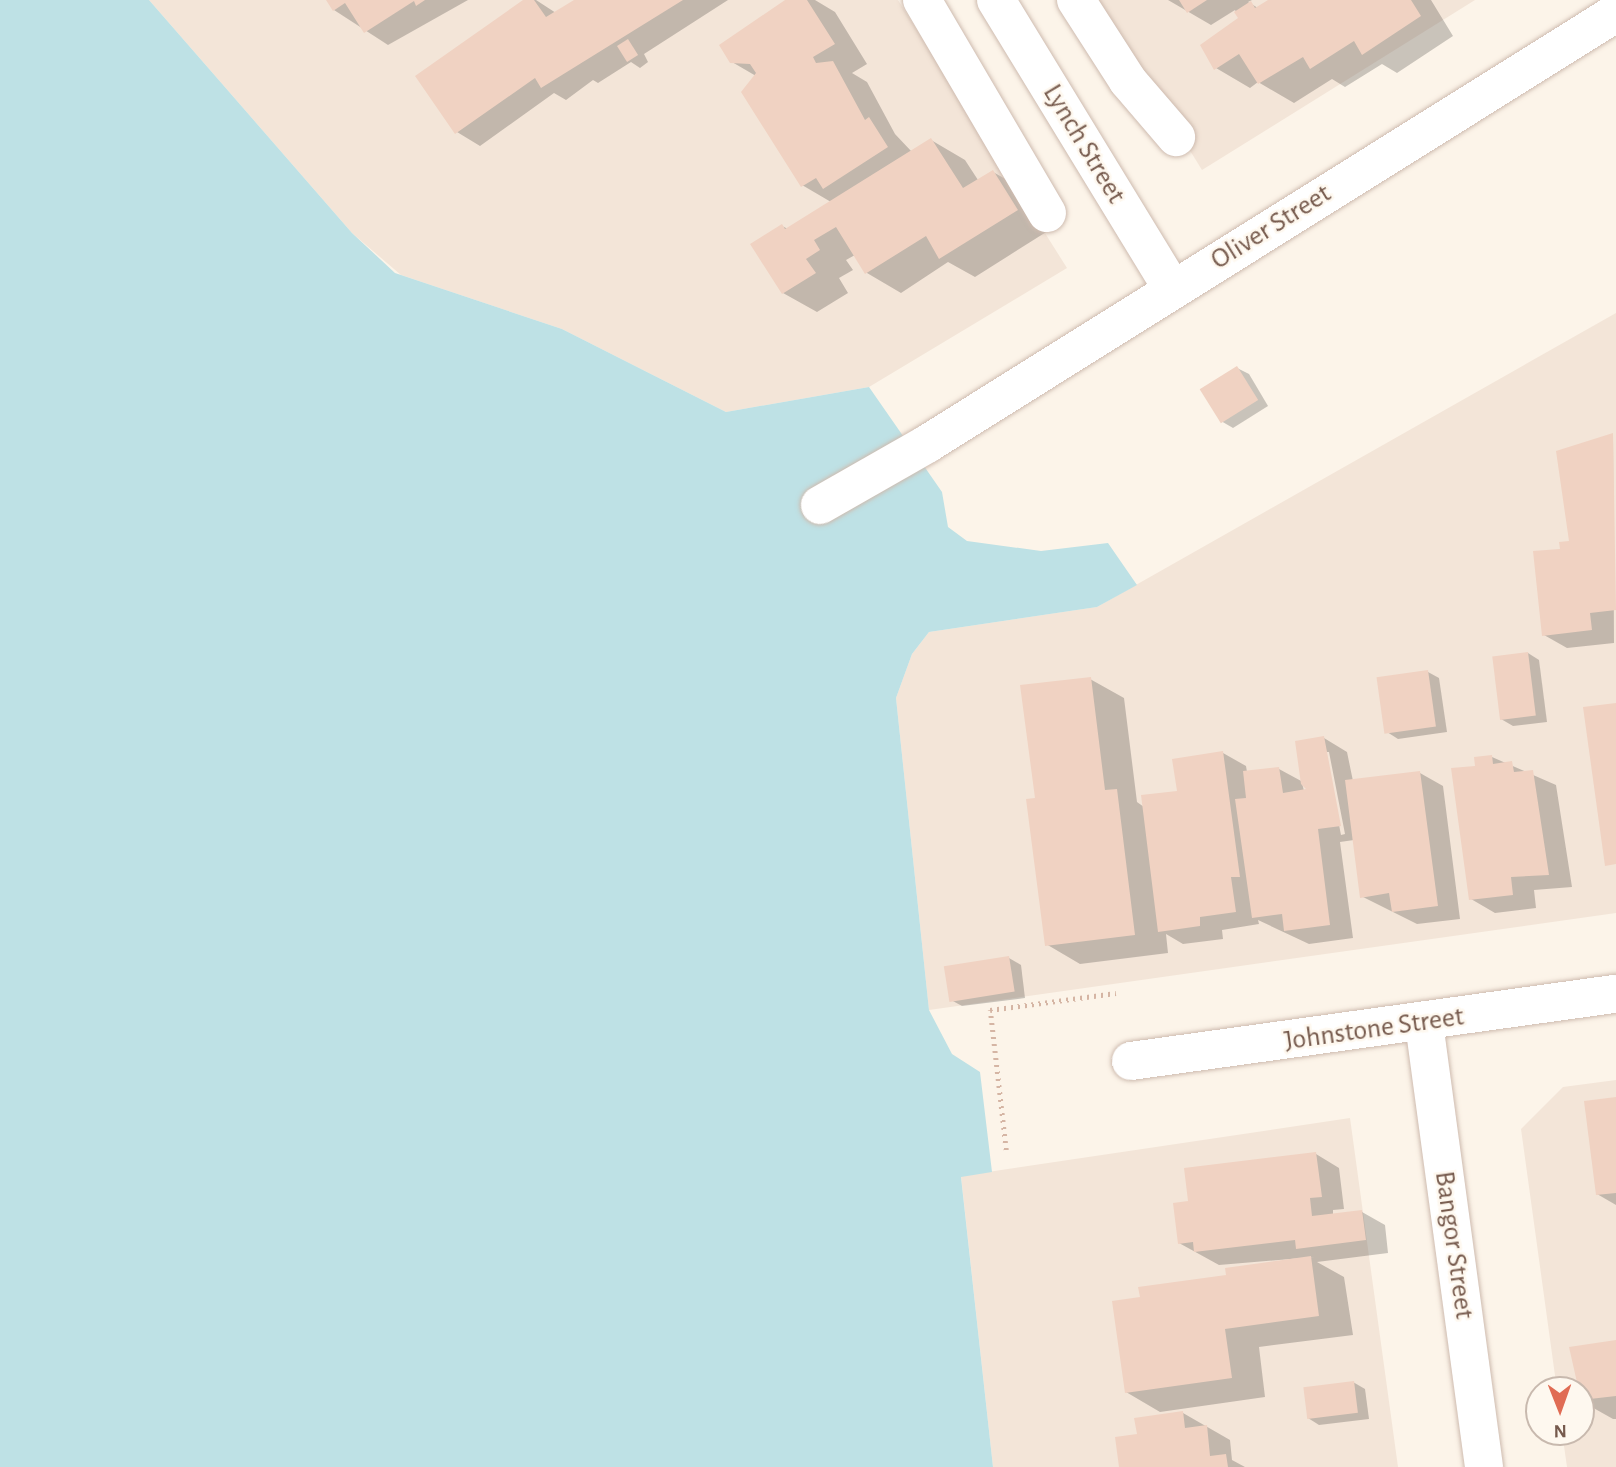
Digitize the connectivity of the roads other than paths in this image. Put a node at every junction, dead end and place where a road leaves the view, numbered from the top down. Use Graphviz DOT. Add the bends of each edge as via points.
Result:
graph roads {
  1 [pos="922,0"];
  2 [pos="996,0"];
  3 [pos="1076,0"];
  4 [pos="1616,13"];
  5 [pos="1175,137"];
  6 [pos="1047,213"];
  7 [pos="1172,288"];
  8 [pos="820,505"];
  9 [pos="1616,994"];
  10 [pos="1424,1023"];
  11 [pos="1131,1061"];
  12 [pos="1484,1467"];
  1 -- 6 [label="street"];
  2 -- 7 [label="street, Lynch Street"];
  3 -- 5 [label="street" via="1128,81"];
  4 -- 7 [label="street, Oliver Street"];
  7 -- 8 [label="street, Oliver Street" via="927,444"];
  9 -- 10 [label="street, Johnstone Street"];
  10 -- 11 [label="street, Johnstone Street"];
  10 -- 12 [label="street, Bangor Street"];
}
